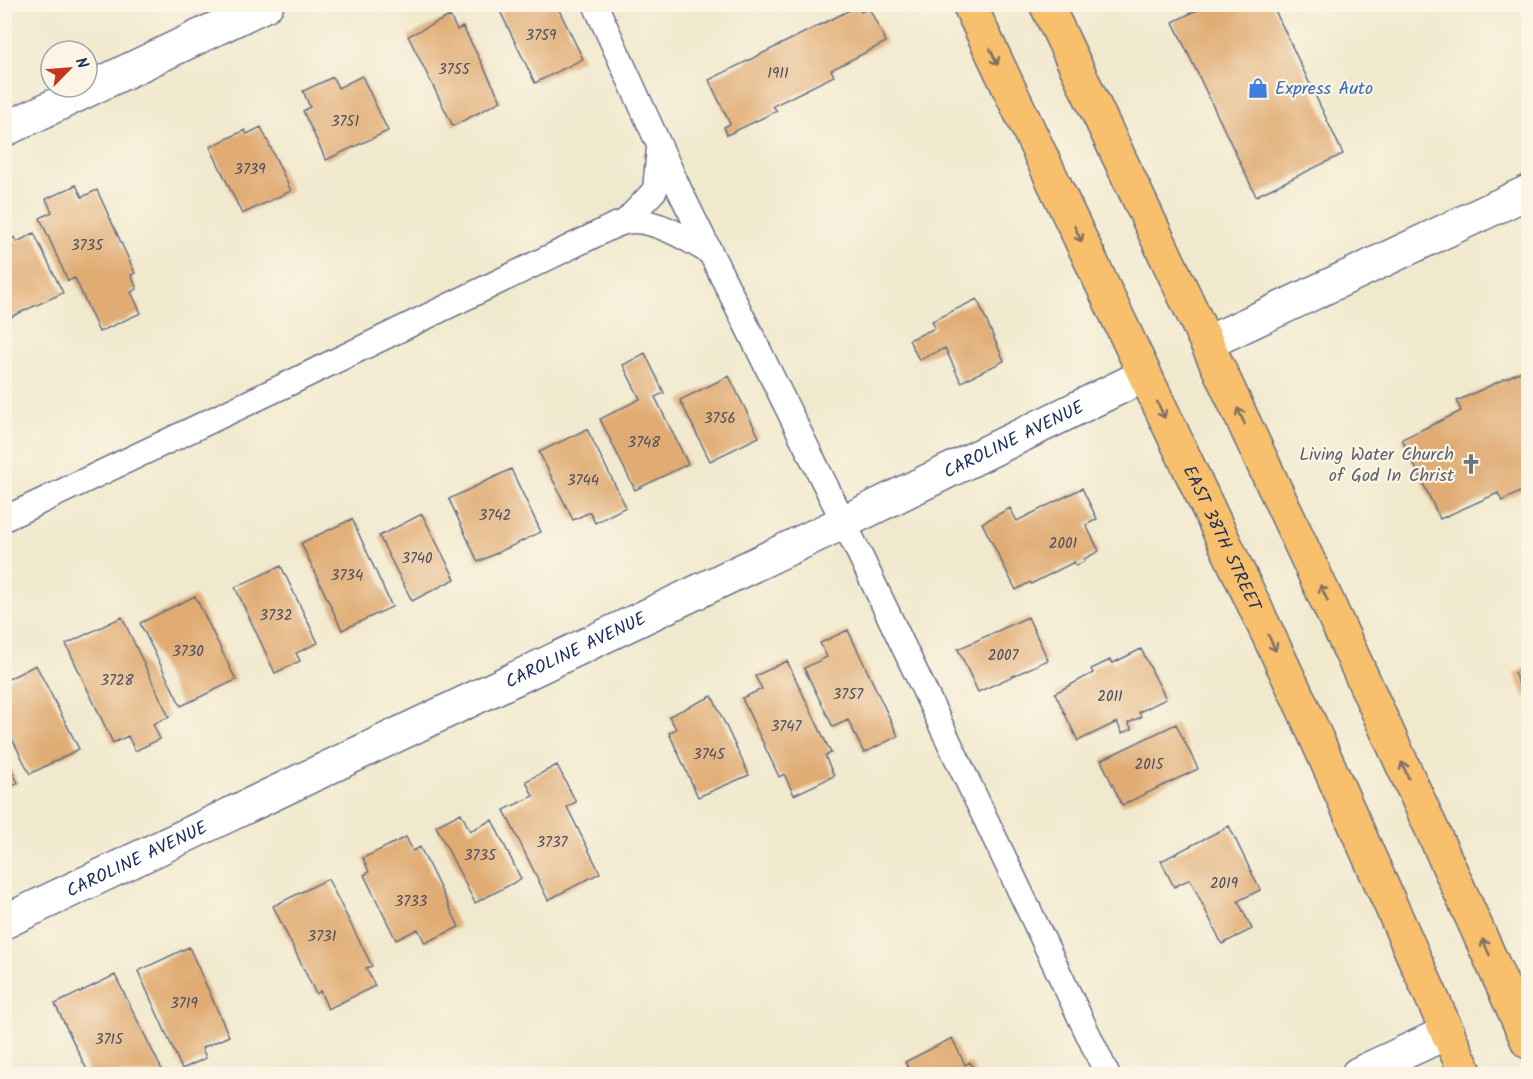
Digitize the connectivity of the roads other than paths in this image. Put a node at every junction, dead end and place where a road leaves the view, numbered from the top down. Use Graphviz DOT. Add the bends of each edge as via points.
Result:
graph roads {
  1 [pos="267,4"];
  2 [pos="595,4"];
  3 [pos="969,4"];
  4 [pos="1046,4"];
  5 [pos="4,130"];
  6 [pos="659,145"];
  7 [pos="1528,192"];
  8 [pos="626,221"];
  9 [pos="709,252"];
  10 [pos="1207,343"];
  11 [pos="1144,375"];
  12 [pos="4,519"];
  13 [pos="844,522"];
  14 [pos="4,922"];
  15 [pos="1519,997"];
  16 [pos="1448,1032"];
  17 [pos="1528,1042"];
  18 [pos="1107,1074"];
  19 [pos="1358,1074"];
  20 [pos="1466,1074"];
  1 -- 5 [label="street"];
  2 -- 6 [label="lane"];
  3 -- 11 [label="main road, EAST 38TH STREET, one-way"];
  4 -- 10 [label="main road"];
  6 -- 8 [label="lane" via="655,190"];
  6 -- 9 [label="lane"];
  7 -- 10 [label="street"];
  8 -- 9 [label="lane" via="664,228"];
  8 -- 12 [label="lane"];
  9 -- 13 [label="lane"];
  15 -- 10 [label="main road, one-way"];
  11 -- 13 [label="street, CAROLINE AVENUE"];
  11 -- 16 [label="main road, EAST 38TH STREET, one-way" via="1302,706"];
  13 -- 14 [label="street, CAROLINE AVENUE"];
  13 -- 18 [label="lane"];
  15 -- 17 [label="main road"];
  16 -- 19 [label="street"];
  16 -- 20 [label="main road, EAST 38TH STREET"];
}
